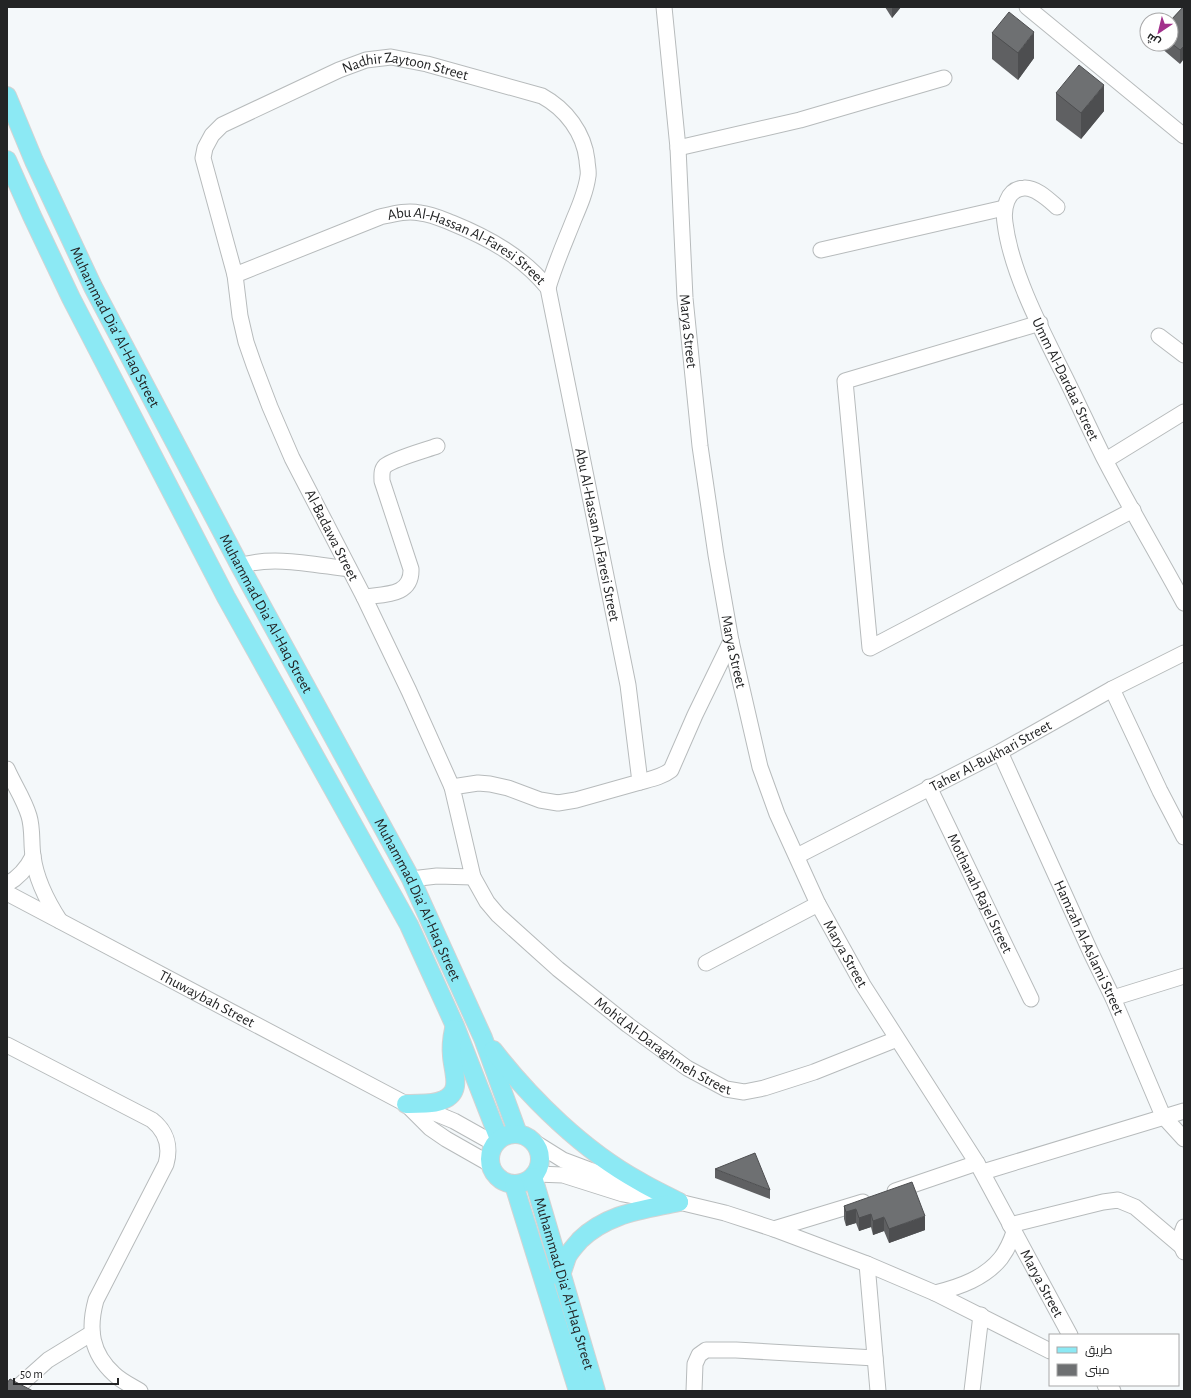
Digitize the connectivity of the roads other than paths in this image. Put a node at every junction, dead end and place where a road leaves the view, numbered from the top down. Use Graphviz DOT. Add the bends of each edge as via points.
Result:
graph roads {
  1 [pos="664,7"];
  2 [pos="1027,7"];
  3 [pos="944,78"];
  4 [pos="7,96"];
  5 [pos="1184,136"];
  6 [pos="678,148"];
  7 [pos="7,160"];
  8 [pos="1057,207"];
  9 [pos="1004,208"];
  10 [pos="821,250"];
  11 [pos="235,275"];
  12 [pos="548,288"];
  13 [pos="1040,324"];
  14 [pos="1159,336"];
  15 [pos="1184,355"];
  16 [pos="1184,412"];
  17 [pos="437,446"];
  18 [pos="1106,460"];
  19 [pos="1133,510"];
  20 [pos="240,566"];
  21 [pos="350,569"];
  22 [pos="364,598"];
  23 [pos="1184,603"];
  24 [pos="732,641"];
  25 [pos="1184,653"];
  26 [pos="1112,689"];
  27 [pos="1000,752"];
  28 [pos="7,770"];
  29 [pos="640,782"];
  30 [pos="452,787"];
  31 [pos="929,787"];
  32 [pos="1184,837"];
  33 [pos="33,856"];
  34 [pos="797,856"];
  35 [pos="473,877"];
  36 [pos="411,879"];
  37 [pos="7,884"];
  38 [pos="7,893"];
  39 [pos="818,904"];
  40 [pos="60,921"];
  41 [pos="706,962"];
  42 [pos="1184,976"];
  43 [pos="1113,998"];
  44 [pos="1031,999"];
  45 [pos="455,1026"];
  46 [pos="483,1038"];
  47 [pos="896,1039"];
  48 [pos="7,1045"];
  49 [pos="406,1104"];
  50 [pos="1184,1111"];
  51 [pos="1163,1116"];
  52 [pos="525,1137"];
  53 [pos="1184,1139"];
  54 [pos="497,1142"];
  55 [pos="490,1164"];
  56 [pos="980,1167"];
  57 [pos="535,1175"];
  58 [pos="514,1185"];
  59 [pos="647,1196"];
  60 [pos="680,1202"];
  61 [pos="1184,1227"];
  62 [pos="774,1229"];
  63 [pos="1012,1229"];
  64 [pos="1182,1249"];
  65 [pos="867,1264"];
  66 [pos="561,1275"];
  67 [pos="544,1281"];
  68 [pos="935,1293"];
  69 [pos="981,1315"];
  70 [pos="92,1333"];
  71 [pos="1069,1334"];
  72 [pos="1049,1350"];
  73 [pos="875,1358"];
  74 [pos="20,1385"];
  75 [pos="140,1391"];
  76 [pos="578,1391"];
  77 [pos="596,1391"];
  78 [pos="694,1391"];
  79 [pos="878,1391"];
  80 [pos="972,1391"];
  1 -- 6 [label="street, Marya Street"];
  2 -- 5 [label="street"];
  3 -- 6 [label="street" via="800,120"];
  4 -- 20 [label="main road, Muhammad Dia' Al-Haq Street" via="93,287"];
  6 -- 24 [label="street, Marya Street" via="686,298 700,446"];
  7 -- 45 [label="main road, Muhammad Dia' Al-Haq Street" via="82,320 226,596 409,926"];
  8 -- 9 [label="street" via="1035,191 1024,187 1010,195"];
  9 -- 10 [label="street"];
  9 -- 13 [label="street, Umm Al-Dardaa' Street" via="1010,250"];
  11 -- 12 [label="street, Abu Al-Hassan Al-Faresi Street" via="380,217 419,212 481,235 524,263"];
  11 -- 12 [label="street, Nadhir Zaytoon Street" via="203,158 212,135 222,125 340,70 366,60 391,57 427,64 542,96 551,101 572,122 582,138 588,174 585,192 555,264"];
  11 -- 21 [label="street, Al-Badawa Street" via="246,342 270,407 292,458"];
  12 -- 29 [label="street, Abu Al-Hassan Al-Faresi Street" via="628,685"];
  13 -- 18 [label="street, Umm Al-Dardaa' Street"];
  13 -- 19 [label="street" via="845,381 870,648"];
  14 -- 15 [label="street"];
  16 -- 18 [label="street"];
  17 -- 22 [label="street" via="385,466 382,481 411,569 411,577 402,590"];
  18 -- 19 [label="street, Umm Al-Dardaa' Street"];
  19 -- 23 [label="street, Umm Al-Dardaa' Street"];
  20 -- 21 [label="street" via="250,562 273,560"];
  20 -- 36 [label="main road, Muhammad Dia' Al-Haq Street"];
  21 -- 22 [label="street, Al-Badawa Street"];
  22 -- 30 [label="street, Al-Badawa Street"];
  24 -- 29 [label="street" via="671,770 657,778"];
  24 -- 34 [label="street, Marya Street" via="760,767"];
  25 -- 26 [label="street, Taher Al-Bukhari Street"];
  26 -- 27 [label="street, Taher Al-Bukhari Street"];
  26 -- 32 [label="street"];
  27 -- 31 [label="street, Taher Al-Bukhari Street"];
  27 -- 43 [label="street, Hamzah Al-Aslami Street"];
  28 -- 33 [label="street" via="29,817"];
  29 -- 30 [label="street" via="558,803 490,784"];
  30 -- 35 [label="street"];
  31 -- 34 [label="street, Taher Al-Bukhari Street"];
  31 -- 44 [label="street, Mothanah Rajel Street"];
  33 -- 37 [label="street" via="22,873"];
  33 -- 40 [label="street" via="40,883"];
  34 -- 39 [label="street, Marya Street"];
  35 -- 36 [label="street" via="437,876"];
  35 -- 47 [label="street, Moh'd Al-Daraghmeh Street" via="487,902 498,914 558,969 687,1068 726,1089 744,1092 764,1088 814,1072"];
  36 -- 46 [label="main road, Muhammad Dia' Al-Haq Street"];
  38 -- 40 [label="street, Thuwaybah Street"];
  39 -- 41 [label="street"];
  39 -- 47 [label="street, Marya Street"];
  40 -- 49 [label="street, Thuwaybah Street"];
  42 -- 43 [label="street"];
  43 -- 51 [label="street, Hamzah Al-Aslami Street"];
  45 -- 49 [label="main road" via="452,1036 456,1081 453,1092 439,1102"];
  45 -- 54 [label="main road, Muhammad Dia' Al-Haq Street"];
  46 -- 52 [label="main road, Muhammad Dia' Al-Haq Street"];
  46 -- 60 [label="main road" via="533,1097 569,1131 638,1181"];
  47 -- 56 [label="street, Marya Street"];
  48 -- 70 [label="street" via="152,1120 162,1130 168,1143 166,1164 96,1300 92,1316"];
  49 -- 54 [label="street, Thuwaybah Street" via="454,1121"];
  49 -- 55 [label="street, Thuwaybah Street" via="430,1128"];
  50 -- 51 [label="street"];
  51 -- 53 [label="street, Hamzah Al-Aslami Street"];
  51 -- 56 [label="street"];
  52 -- 54 [label="main road" via="512,1134"];
  52 -- 57 [label="main road" via="536,1146 539,1153 540,1165"];
  52 -- 59 [label="street" via="563,1160 627,1184"];
  54 -- 55 [label="main road" via="491,1150"];
  55 -- 58 [label="main road" via="496,1176"];
  56 -- 62 [label="street"];
  56 -- 63 [label="street, Marya Street"];
  57 -- 58 [label="main road" via="528,1181"];
  57 -- 59 [label="street" via="563,1176 623,1194"];
  57 -- 66 [label="main road, Muhammad Dia' Al-Haq Street"];
  58 -- 67 [label="main road, Muhammad Dia' Al-Haq Street"];
  59 -- 60 [label="street"];
  60 -- 62 [label="street"];
  60 -- 66 [label="main road" via="625,1214 598,1226 581,1239 568,1256"];
  61 -- 64 [label="street"];
  62 -- 65 [label="street"];
  63 -- 64 [label="street" via="1103,1202 1118,1200 1135,1207"];
  63 -- 68 [label="street, Marya Street" via="1002,1258 982,1275 960,1287"];
  63 -- 71 [label="street, Marya Street"];
  65 -- 68 [label="street"];
  65 -- 73 [label="street"];
  66 -- 67 [label="main road"];
  66 -- 77 [label="main road, Muhammad Dia' Al-Haq Street"];
  67 -- 76 [label="main road, Muhammad Dia' Al-Haq Street"];
  68 -- 69 [label="street"];
  69 -- 72 [label="street"];
  69 -- 80 [label="street"];
  70 -- 74 [label="street" via="48,1360"];
  70 -- 75 [label="street" via="96,1349 104,1363 115,1375"];
  73 -- 78 [label="street" via="706,1350 699,1355 695,1364"];
  73 -- 79 [label="street"];
}
